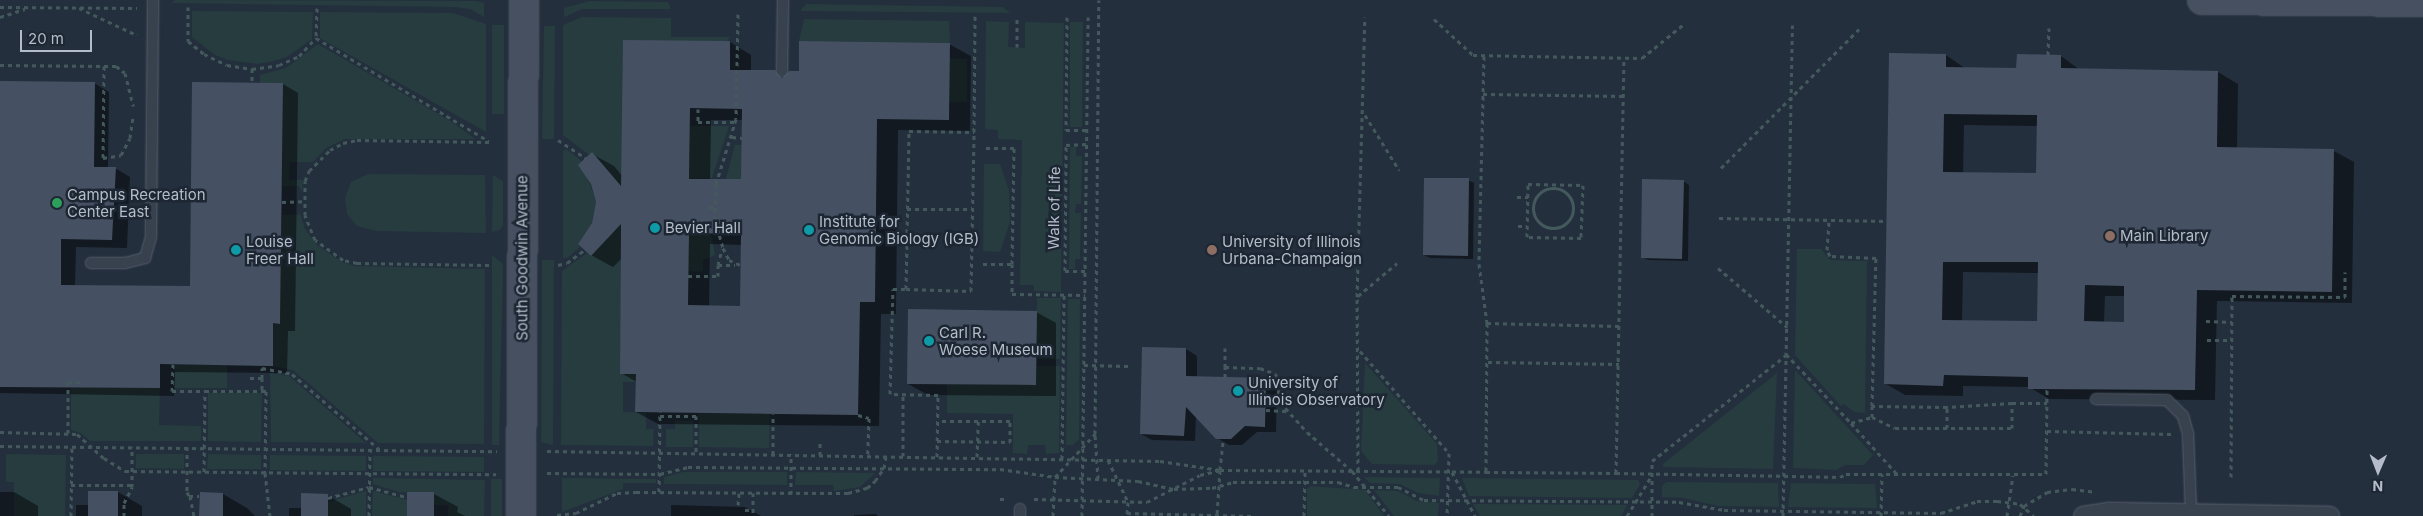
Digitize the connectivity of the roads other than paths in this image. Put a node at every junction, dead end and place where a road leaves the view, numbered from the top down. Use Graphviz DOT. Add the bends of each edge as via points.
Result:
graph roads {
  1 [pos="153,0"];
  2 [pos="524,0"];
  3 [pos="783,0"];
  4 [pos="2202,0"];
  5 [pos="2423,2"];
  6 [pos="782,70"];
  7 [pos="90,262"];
  8 [pos="2096,399"];
  9 [pos="2190,513"];
  10 [pos="2274,515"];
  11 [pos="521,516"];
  12 [pos="2083,516"];
  13 [pos="2328,516"];
  1 -- 7 [label="lane" via="151,237 145,258 125,263"];
  2 -- 11 [label="street, South Goodwin Avenue"];
  3 -- 6 [label="lane"];
  4 -- 5 [label="street"];
  8 -- 9 [label="lane" via="2167,400 2183,416 2188,434"];
  9 -- 10 [label="street"];
  9 -- 12 [label="street" via="2109,512"];
  10 -- 13 [label="street"];
}
